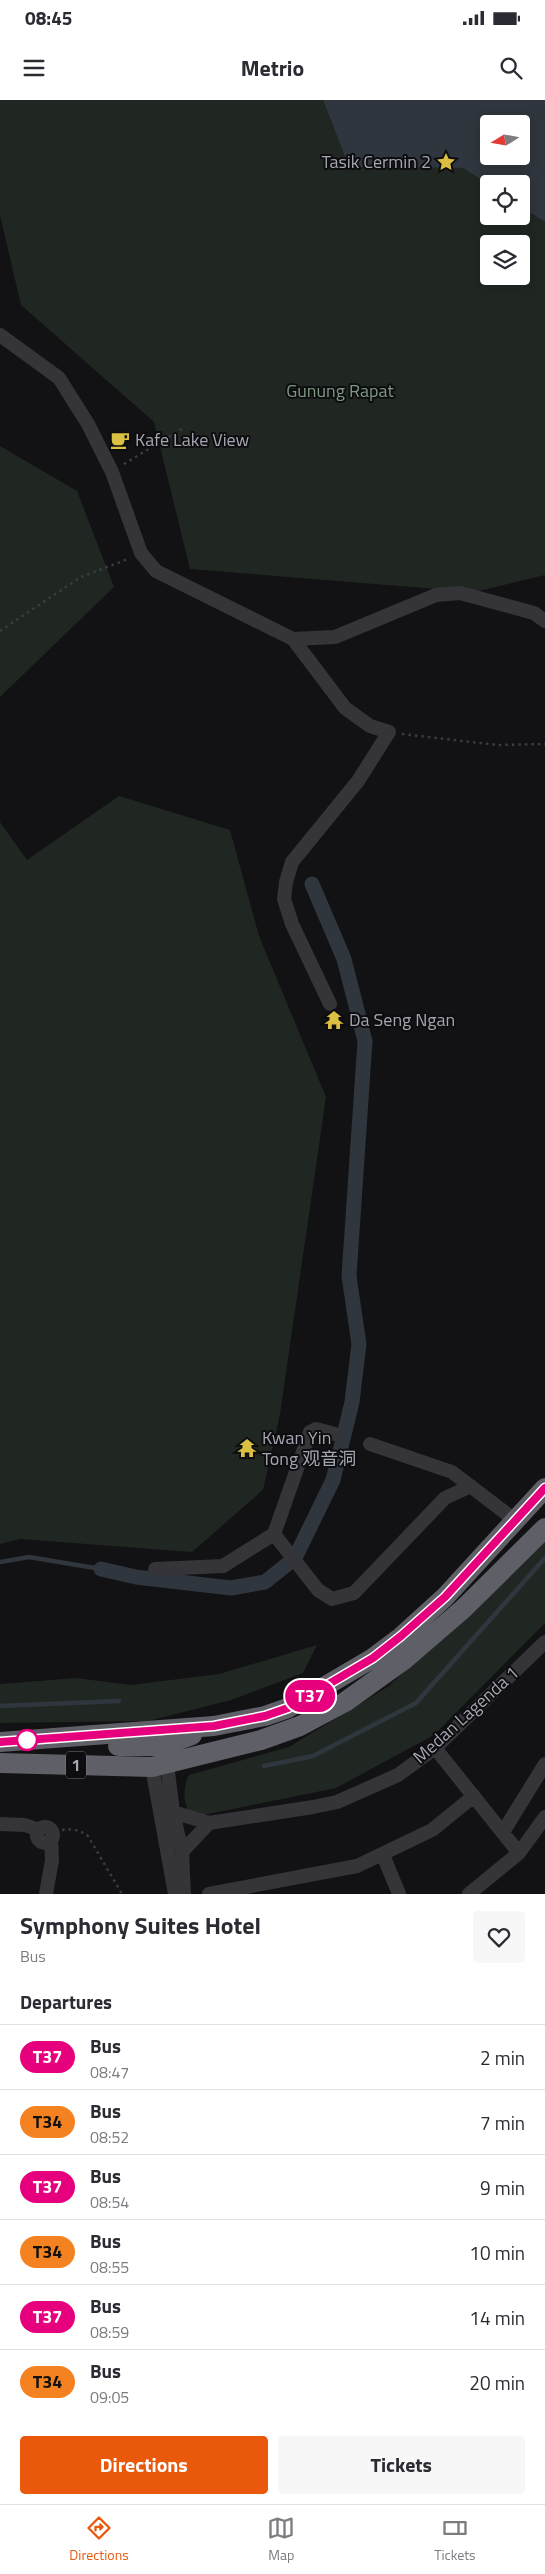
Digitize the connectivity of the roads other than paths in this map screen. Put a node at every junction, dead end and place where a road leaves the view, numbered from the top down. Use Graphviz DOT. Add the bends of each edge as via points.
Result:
graph roads {
  1 [pos="2,341"];
  2 [pos="545,621"];
  3 [pos="292,639"];
  4 [pos="330,1004"];
  5 [pos="335,1434"];
  6 [pos="370,1444"];
  7 [pos="471,1486"];
  8 [pos="545,1488"];
  9 [pos="516,1521"];
  10 [pos="545,1528"];
  11 [pos="279,1539"];
  12 [pos="155,1569"];
  13 [pos="543,1648"];
  14 [pos="214,1726"];
  15 [pos="2,1742"];
  16 [pos="435,1748"];
  17 [pos="160,1759"];
  18 [pos="0,1763"];
  19 [pos="545,1764"];
  20 [pos="474,1796"];
  21 [pos="173,1812"];
  22 [pos="209,1823"];
  23 [pos="0,1824"];
  24 [pos="543,1826"];
  25 [pos="503,1832"];
  26 [pos="182,1852"];
  27 [pos="519,1853"];
  28 [pos="383,1855"];
  29 [pos="46,1894"];
  30 [pos="175,1894"];
  31 [pos="184,1894"];
  32 [pos="209,1894"];
  33 [pos="399,1894"];
  34 [pos="470,1894"];
  1 -- 3 [label="street" via="58,378 88,424 112,472 141,554 156,571"];
  2 -- 3 [label="street" via="534,613 460,593 436,595 335,637"];
  3 -- 4 [label="street" via="345,708 370,726 389,732 358,781 292,862 286,882 284,899 292,924"];
  5 -- 11 [label="street" via="316,1429 310,1432"];
  6 -- 7 [label="street" via="452,1472"];
  7 -- 9 [label="street"];
  7 -- 11 [label="street" via="445,1498 354,1593 332,1599 318,1590"];
  8 -- 9 [label="highway, 1"];
  9 -- 14 [label="highway, 1" via="445,1597 373,1658 288,1708"];
  10 -- 17 [label="highway, 1" via="444,1626 345,1702 284,1733"];
  11 -- 12 [label="street" via="223,1566"];
  13 -- 16 [label="street, Medan Lagenda 1"];
  14 -- 15 [label="highway, 1"];
  14 -- 17 [label="highway"];
  15 -- 17 [label="highway"];
  16 -- 20 [label="street"];
  16 -- 22 [label="street, Medan Lagenda 1" via="398,1775 337,1802"];
  17 -- 18 [label="highway, 1"];
  17 -- 21 [label="street"];
  17 -- 30 [label="street"];
  19 -- 25 [label="street"];
  20 -- 25 [label="street"];
  20 -- 28 [label="street" via="432,1830"];
  21 -- 22 [label="street"];
  21 -- 26 [label="street"];
  22 -- 26 [label="street"];
  23 -- 29 [label="street" via="25,1825 48,1834 52,1860"];
  24 -- 27 [label="street"];
  25 -- 27 [label="street"];
  26 -- 31 [label="street"];
  27 -- 34 [label="street"];
  28 -- 32 [label="street" via="357,1866"];
  28 -- 33 [label="street"];
}
